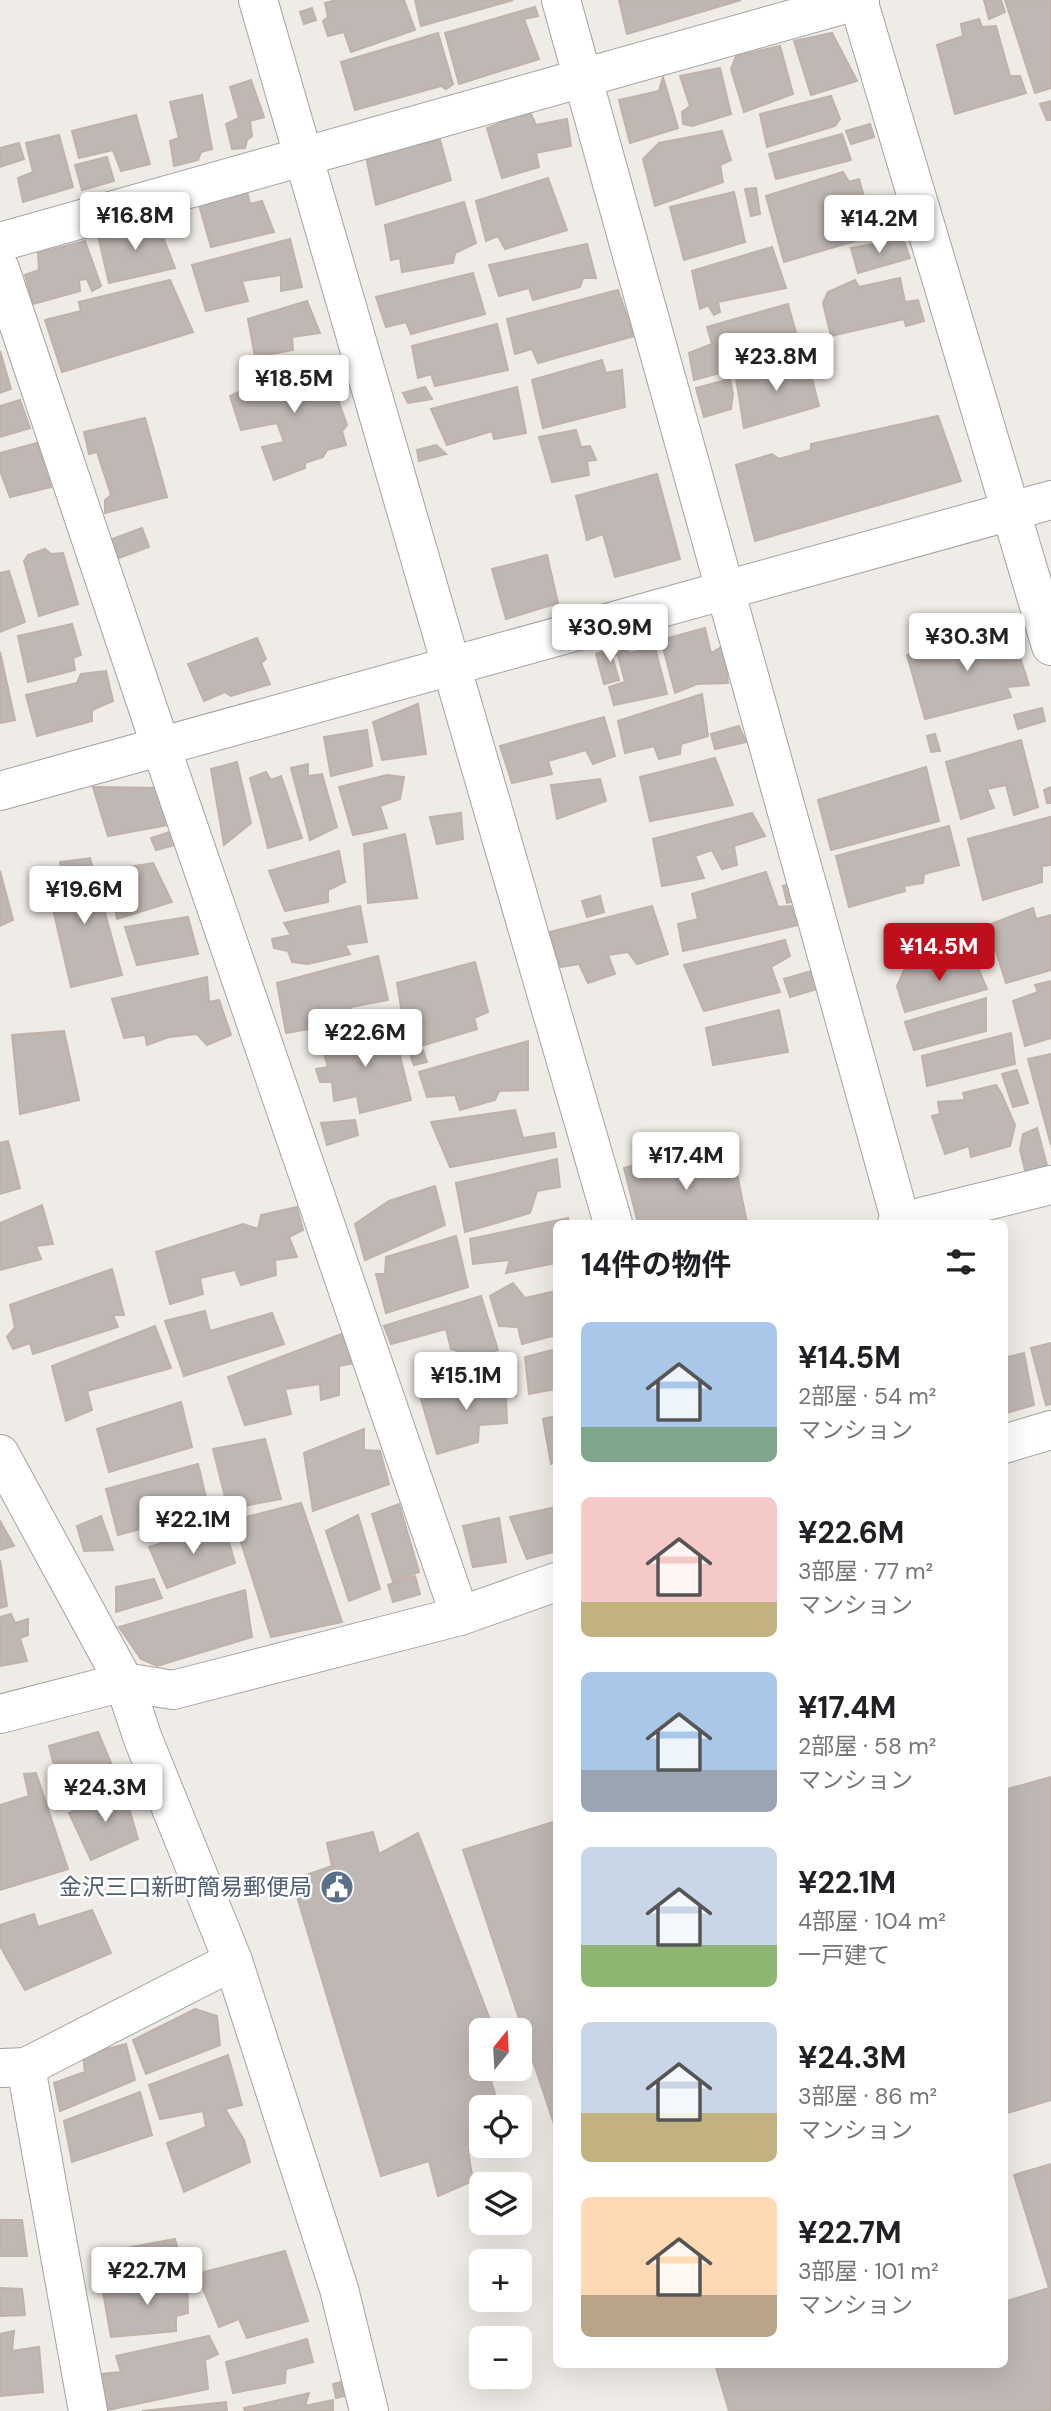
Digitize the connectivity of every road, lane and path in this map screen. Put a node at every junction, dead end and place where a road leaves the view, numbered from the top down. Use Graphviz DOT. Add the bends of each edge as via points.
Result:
graph roads {
  1 [pos="258,0"];
  2 [pos="561,0"];
  3 [pos="859,0"];
  4 [pos="583,78"];
  5 [pos="302,157"];
  6 [pos="0,242"];
  7 [pos="0,269"];
  8 [pos="1051,500"];
  9 [pos="1011,512"];
  10 [pos="726,591"];
  11 [pos="1051,646"];
  12 [pos="451,666"];
  13 [pos="161,747"];
  14 [pos="0,791"];
  15 [pos="1051,1185"];
  16 [pos="612,1220"];
  17 [pos="898,1220"];
  18 [pos="911,1220"];
  19 [pos="1051,1430"];
  20 [pos="1008,1443"];
  21 [pos="0,1454"];
  22 [pos="553,1583"];
  23 [pos="460,1616"];
  24 [pos="124,1682"];
  25 [pos="0,1714"];
  26 [pos="233,1961"];
  27 [pos="13,2068"];
  28 [pos="88,2411"];
  29 [pos="369,2411"];
  1 -- 5 [label="street"];
  2 -- 4 [label="street"];
  3 -- 4 [label="street"];
  3 -- 9 [label="street"];
  4 -- 5 [label="street"];
  4 -- 10 [label="street"];
  5 -- 6 [label="street"];
  5 -- 12 [label="street"];
  7 -- 13 [label="street"];
  8 -- 9 [label="street"];
  9 -- 10 [label="street"];
  9 -- 11 [label="street"];
  10 -- 12 [label="street"];
  10 -- 17 [label="street"];
  12 -- 13 [label="street"];
  12 -- 16 [label="street"];
  13 -- 14 [label="street"];
  13 -- 23 [label="street"];
  15 -- 18 [label="street"];
  19 -- 20 [label="street"];
  21 -- 24 [label="street"];
  22 -- 23 [label="street"];
  23 -- 24 [label="street" via="173,1690"];
  24 -- 25 [label="street"];
  24 -- 26 [label="street"];
  26 -- 27 [label="street"];
  26 -- 29 [label="street" via="339,2289"];
  27 -- 28 [label="street"];
}
